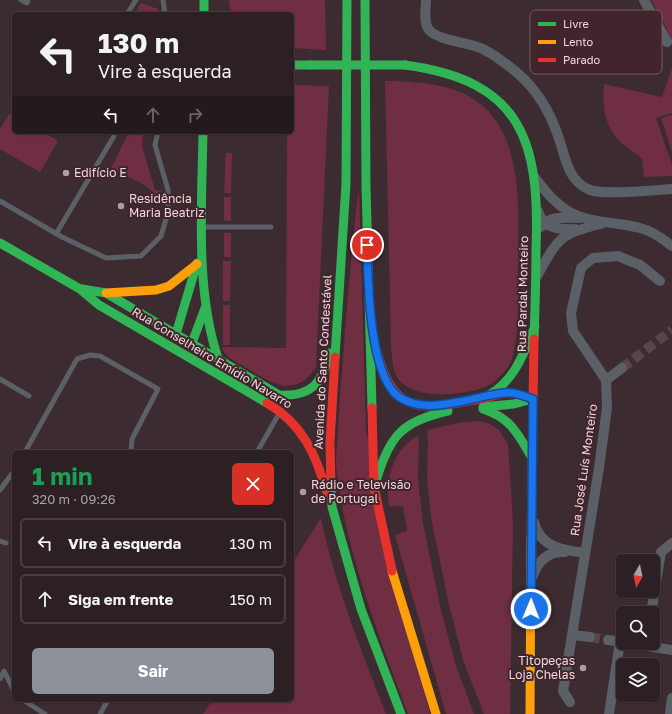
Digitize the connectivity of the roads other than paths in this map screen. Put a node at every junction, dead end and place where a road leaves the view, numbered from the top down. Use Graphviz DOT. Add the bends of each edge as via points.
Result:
graph roads {
  1 [pos="21,0"];
  2 [pos="28,0"];
  3 [pos="136,0"];
  4 [pos="163,0"];
  5 [pos="204,0"];
  6 [pos="347,0"];
  7 [pos="365,0"];
  8 [pos="426,0"];
  9 [pos="644,0"];
  10 [pos="649,10"];
  11 [pos="129,12"];
  12 [pos="165,12"];
  13 [pos="205,12"];
  14 [pos="662,33"];
  15 [pos="667,42"];
  16 [pos="294,64"];
  17 [pos="114,134"];
  18 [pos="158,134"];
  19 [pos="203,134"];
  20 [pos="535,178"];
  21 [pos="672,189"];
  22 [pos="0,201"];
  23 [pos="537,208"];
  24 [pos="544,223"];
  25 [pos="583,223"];
  26 [pos="201,227"];
  27 [pos="271,228"];
  28 [pos="56,234"];
  29 [pos="537,237"];
  30 [pos="201,242"];
  31 [pos="0,243"];
  32 [pos="672,246"];
  33 [pos="197,264"];
  34 [pos="536,278"];
  35 [pos="660,281"];
  36 [pos="80,289"];
  37 [pos="106,293"];
  38 [pos="206,305"];
  39 [pos="369,305"];
  40 [pos="337,320"];
  41 [pos="535,326"];
  42 [pos="177,342"];
  43 [pos="192,343"];
  44 [pos="218,358"];
  45 [pos="622,368"];
  46 [pos="0,380"];
  47 [pos="606,380"];
  48 [pos="29,396"];
  49 [pos="482,398"];
  50 [pos="533,399"];
  51 [pos="477,407"];
  52 [pos="281,411"];
  53 [pos="26,450"];
  54 [pos="131,450"];
  55 [pos="258,450"];
  56 [pos="532,458"];
  57 [pos="12,474"];
  58 [pos="374,487"];
  59 [pos="0,490"];
  60 [pos="332,507"];
  61 [pos="532,516"];
  62 [pos="672,543"];
  63 [pos="571,552"];
  64 [pos="585,554"];
  65 [pos="532,579"];
  66 [pos="653,606"];
  67 [pos="573,635"];
  68 [pos="590,637"];
  69 [pos="608,640"];
  70 [pos="616,641"];
  71 [pos="660,647"];
  72 [pos="622,650"];
  73 [pos="672,650"];
  74 [pos="0,679"];
  75 [pos="12,687"];
  76 [pos="672,698"];
  77 [pos="26,702"];
  78 [pos="107,702"];
  79 [pos="570,702"];
  80 [pos="45,714"];
  81 [pos="100,714"];
  82 [pos="401,714"];
  83 [pos="436,714"];
  84 [pos="530,714"];
  85 [pos="609,714"];
  86 [pos="670,714"];
  1 -- 2 [label="lane" via="27,3"];
  3 -- 11 [label="lane"];
  4 -- 12 [label="lane"];
  5 -- 13 [label="main road"];
  6 -- 40 [label="main road, Avenida do Santo Condestável" via="346,184"];
  7 -- 39 [label="main road" via="364,108"];
  8 -- 21 [label="street" via="427,25 434,34 482,48 508,64 528,83 542,101 557,132 568,168 575,180 588,190 603,192"];
  9 -- 10 [label="street"];
  14 -- 15 [label="street"];
  16 -- 20 [label="main road, Rua Pardal Monteiro, bridge" via="405,65 449,72 482,88 512,115 523,134"];
  17 -- 28 [label="lane"];
  18 -- 28 [label="lane" via="155,145 168,190 168,212 161,236 141,256 106,258"];
  19 -- 26 [label="main road"];
  20 -- 23 [label="main road, Rua Pardal Monteiro"];
  20 -- 25 [label="street" via="559,205"];
  22 -- 28 [label="lane"];
  23 -- 24 [label="street"];
  23 -- 29 [label="main road, Rua Pardal Monteiro"];
  24 -- 25 [label="street" via="556,218"];
  24 -- 29 [label="street"];
  25 -- 32 [label="street" via="641,228"];
  25 -- 34 [label="street" via="558,242"];
  26 -- 27 [label="lane"];
  26 -- 30 [label="main road"];
  29 -- 34 [label="main road, Rua Pardal Monteiro"];
  30 -- 33 [label="main road"];
  30 -- 38 [label="main road"];
  31 -- 36 [label="main road, Rua Conselheiro Emídio Navarro"];
  33 -- 37 [label="main road" via="168,286 156,290"];
  33 -- 42 [label="main road"];
  34 -- 41 [label="main road, Rua Pardal Monteiro"];
  35 -- 47 [label="street" via="640,265 618,256 593,258 581,268 571,313 572,331"];
  36 -- 37 [label="main road, Rua Conselheiro Emídio Navarro"];
  36 -- 42 [label="main road, Rua Conselheiro Emídio Navarro" via="99,305"];
  37 -- 42 [label="main road, Rua Conselheiro Emídio Navarro"];
  38 -- 43 [label="main road"];
  38 -- 44 [label="main road" via="210,338"];
  39 -- 49 [label="main road" via="384,379 398,396 406,401 428,406"];
  39 -- 58 [label="main road"];
  40 -- 44 [label="main road, Rua Conselheiro Emídio Navarro" via="322,378 306,394 279,395"];
  40 -- 60 [label="main road, Avenida do Santo Condestável" via="336,373 330,442"];
  41 -- 49 [label="main road" via="518,366 496,392"];
  41 -- 50 [label="main road, Rua Pardal Monteiro"];
  42 -- 43 [label="main road, Rua Conselheiro Emídio Navarro"];
  42 -- 43 [label="lane"];
  42 -- 52 [label="main road, Rua Conselheiro Emídio Navarro"];
  43 -- 44 [label="main road, Rua Conselheiro Emídio Navarro"];
  45 -- 47 [label="street"];
  46 -- 48 [label="lane"];
  47 -- 64 [label="street, Rua José Luís Monteiro" via="607,408"];
  49 -- 50 [label="main road" via="512,393"];
  50 -- 51 [label="main road" via="511,406"];
  50 -- 56 [label="main road, Rua Pardal Monteiro"];
  51 -- 56 [label="main road" via="503,416 511,423"];
  51 -- 58 [label="main road" via="425,417 406,428 388,447"];
  52 -- 55 [label="lane"];
  52 -- 60 [label="main road, Rua Conselheiro Emídio Navarro" via="308,439"];
  53 -- 54 [label="lane" via="77,359 90,355 100,356 158,388 132,439"];
  56 -- 61 [label="main road, Rua Pardal Monteiro"];
  57 -- 59 [label="lane"];
  58 -- 83 [label="main road" via="379,524 392,572"];
  60 -- 82 [label="main road, Avenida do Santo Condestável" via="361,609"];
  61 -- 63 [label="street" via="541,539 552,546"];
  61 -- 65 [label="main road, Rua Pardal Monteiro"];
  62 -- 66 [label="street" via="661,552"];
  63 -- 64 [label="street"];
  63 -- 65 [label="street" via="548,554 535,568"];
  64 -- 67 [label="street, Rua José Luís Monteiro"];
  65 -- 84 [label="main road, Rua Pardal Monteiro"];
  67 -- 68 [label="street"];
  67 -- 79 [label="street, Rua José Luís Monteiro" via="563,691"];
  69 -- 70 [label="street"];
  71 -- 73 [label="street"];
  72 -- 85 [label="street"];
  74 -- 75 [label="lane" via="4,671"];
  76 -- 86 [label="street"];
  77 -- 80 [label="lane"];
  78 -- 81 [label="lane"];
}
